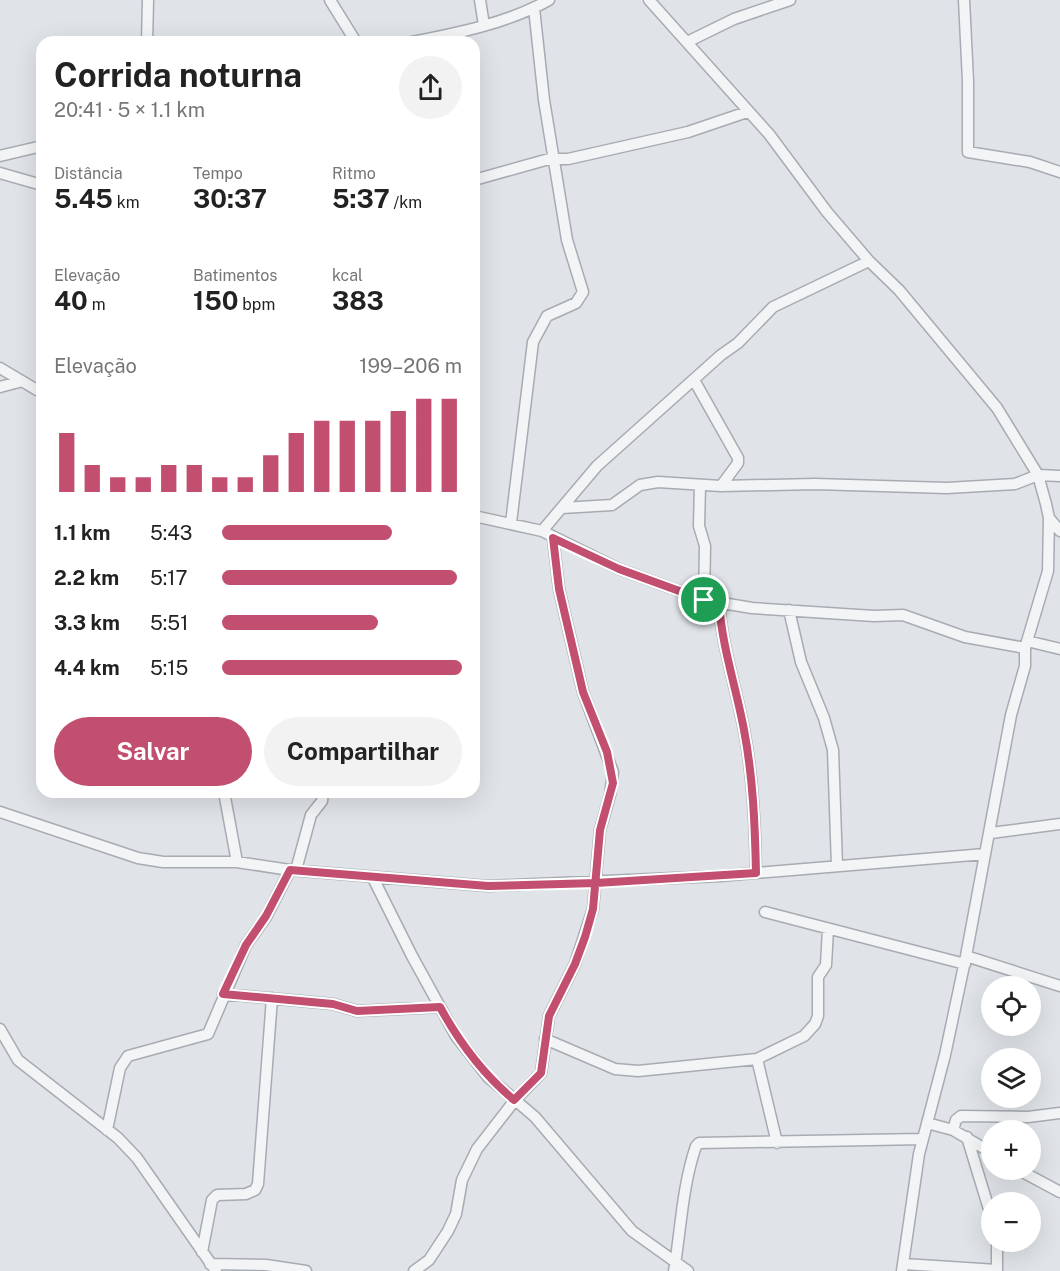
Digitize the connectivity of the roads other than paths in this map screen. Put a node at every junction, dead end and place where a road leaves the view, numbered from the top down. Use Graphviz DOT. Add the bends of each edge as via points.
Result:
graph roads {
  1 [pos="148,0"];
  2 [pos="330,0"];
  3 [pos="480,0"];
  4 [pos="549,0"];
  5 [pos="649,0"];
  6 [pos="790,0"];
  7 [pos="964,0"];
  8 [pos="534,8"];
  9 [pos="484,25"];
  10 [pos="147,36"];
  11 [pos="352,36"];
  12 [pos="437,36"];
  13 [pos="687,42"];
  14 [pos="747,112"];
  15 [pos="36,147"];
  16 [pos="0,156"];
  17 [pos="555,159"];
  18 [pos="1060,172"];
  19 [pos="0,173"];
  20 [pos="480,178"];
  21 [pos="36,183"];
  22 [pos="869,261"];
  23 [pos="0,368"];
  24 [pos="694,380"];
  25 [pos="19,382"];
  26 [pos="0,387"];
  27 [pos="36,390"];
  28 [pos="1038,475"];
  29 [pos="1060,476"];
  30 [pos="700,485"];
  31 [pos="721,486"];
  32 [pos="562,508"];
  33 [pos="480,517"];
  34 [pos="511,523"];
  35 [pos="1057,524"];
  36 [pos="542,531"];
  37 [pos="553,538"];
  38 [pos="704,600"];
  39 [pos="719,603"];
  40 [pos="789,610"];
  41 [pos="1026,644"];
  42 [pos="1060,649"];
  43 [pos="225,798"];
  44 [pos="322,798"];
  45 [pos="0,812"];
  46 [pos="1060,824"];
  47 [pos="991,833"];
  48 [pos="985,854"];
  49 [pos="237,862"];
  50 [pos="837,866"];
  51 [pos="293,870"];
  52 [pos="756,873"];
  53 [pos="373,878"];
  54 [pos="596,883"];
  55 [pos="765,912"];
  56 [pos="828,929"];
  57 [pos="965,960"];
  58 [pos="1060,986"];
  59 [pos="223,994"];
  60 [pos="272,998"];
  61 [pos="440,1007"];
  62 [pos="0,1029"];
  63 [pos="545,1039"];
  64 [pos="757,1059"];
  65 [pos="514,1100"];
  66 [pos="1060,1113"];
  67 [pos="927,1123"];
  68 [pos="107,1130"];
  69 [pos="953,1130"];
  70 [pos="967,1137"];
  71 [pos="923,1139"];
  72 [pos="777,1143"];
  73 [pos="981,1146"];
  74 [pos="1038,1180"];
  75 [pos="984,1192"];
  76 [pos="1060,1192"];
  77 [pos="202,1252"];
  78 [pos="997,1252"];
  79 [pos="674,1266"];
  80 [pos="903,1267"];
  81 [pos="212,1268"];
  82 [pos="997,1270"];
  83 [pos="306,1271"];
  84 [pos="414,1271"];
  85 [pos="688,1271"];
  1 -- 10 [label="street"];
  2 -- 11 [label="street"];
  3 -- 9 [label="street"];
  4 -- 8 [label="street"];
  5 -- 13 [label="street"];
  6 -- 13 [label="street" via="734,19"];
  7 -- 18 [label="street" via="968,152 1030,162"];
  8 -- 9 [label="street"];
  8 -- 17 [label="street"];
  9 -- 12 [label="street"];
  13 -- 14 [label="street"];
  14 -- 17 [label="street" via="688,132"];
  14 -- 22 [label="street" via="769,134"];
  15 -- 16 [label="street"];
  17 -- 20 [label="street"];
  17 -- 34 [label="street" via="570,253 583,292 576,303 547,316 533,342"];
  19 -- 21 [label="street"];
  22 -- 24 [label="street" via="773,308"];
  22 -- 28 [label="street" via="899,290 997,408"];
  23 -- 25 [label="street"];
  24 -- 31 [label="street" via="738,458 738,464"];
  24 -- 32 [label="street" via="597,466"];
  25 -- 26 [label="street"];
  25 -- 27 [label="street"];
  28 -- 29 [label="street"];
  28 -- 31 [label="street" via="1016,484 974,488"];
  28 -- 35 [label="street"];
  30 -- 31 [label="street"];
  30 -- 32 [label="street" via="643,484 612,505"];
  30 -- 38 [label="street"];
  32 -- 36 [label="street"];
  33 -- 34 [label="street"];
  34 -- 36 [label="street"];
  35 -- 41 [label="street" via="1048,571"];
  36 -- 37 [label="street"];
  37 -- 38 [label="street" via="619,569"];
  37 -- 54 [label="street" via="559,589 583,692 613,772 600,830"];
  38 -- 39 [label="street"];
  39 -- 40 [label="street"];
  39 -- 52 [label="street" via="721,636 750,769"];
  40 -- 41 [label="street" via="903,615 965,637"];
  40 -- 50 [label="street" via="801,662 833,750"];
  41 -- 42 [label="street"];
  41 -- 47 [label="street" via="1025,666 1011,715"];
  43 -- 49 [label="street"];
  44 -- 51 [label="street" via="311,815"];
  45 -- 49 [label="street" via="138,858"];
  46 -- 47 [label="street"];
  47 -- 48 [label="street"];
  48 -- 50 [label="street"];
  48 -- 57 [label="street"];
  49 -- 51 [label="street"];
  50 -- 52 [label="street"];
  51 -- 53 [label="street"];
  51 -- 59 [label="street" via="246,945"];
  52 -- 54 [label="street"];
  53 -- 54 [label="street" via="488,886"];
  53 -- 61 [label="street"];
  54 -- 63 [label="street" via="585,937 549,1016"];
  55 -- 56 [label="street"];
  56 -- 57 [label="street"];
  56 -- 64 [label="street" via="826,965 818,977 818,1016 814,1024 804,1036"];
  57 -- 58 [label="street"];
  57 -- 67 [label="street"];
  59 -- 60 [label="street"];
  59 -- 68 [label="street" via="208,1034 128,1056 123,1062"];
  60 -- 61 [label="street" via="333,1004 357,1011"];
  60 -- 77 [label="street" via="258,1184 246,1194 217,1195 212,1200"];
  61 -- 65 [label="street" via="456,1036 488,1077"];
  62 -- 68 [label="street" via="18,1060"];
  63 -- 64 [label="street" via="615,1069 638,1071"];
  63 -- 65 [label="street" via="541,1073"];
  64 -- 72 [label="street"];
  65 -- 79 [label="street" via="535,1117 632,1231"];
  65 -- 84 [label="street" via="469,1163 448,1231 429,1260"];
  66 -- 69 [label="street" via="1028,1117 961,1116"];
  67 -- 69 [label="street"];
  67 -- 71 [label="street"];
  68 -- 77 [label="street" via="150,1174"];
  69 -- 70 [label="street"];
  70 -- 73 [label="street"];
  70 -- 75 [label="street"];
  71 -- 72 [label="street"];
  71 -- 80 [label="street"];
  72 -- 79 [label="street" via="696,1146 683,1190"];
  74 -- 76 [label="street"];
  77 -- 81 [label="street"];
  78 -- 82 [label="street"];
  79 -- 85 [label="street"];
  80 -- 82 [label="street"];
  81 -- 83 [label="street" via="266,1265"];
}
